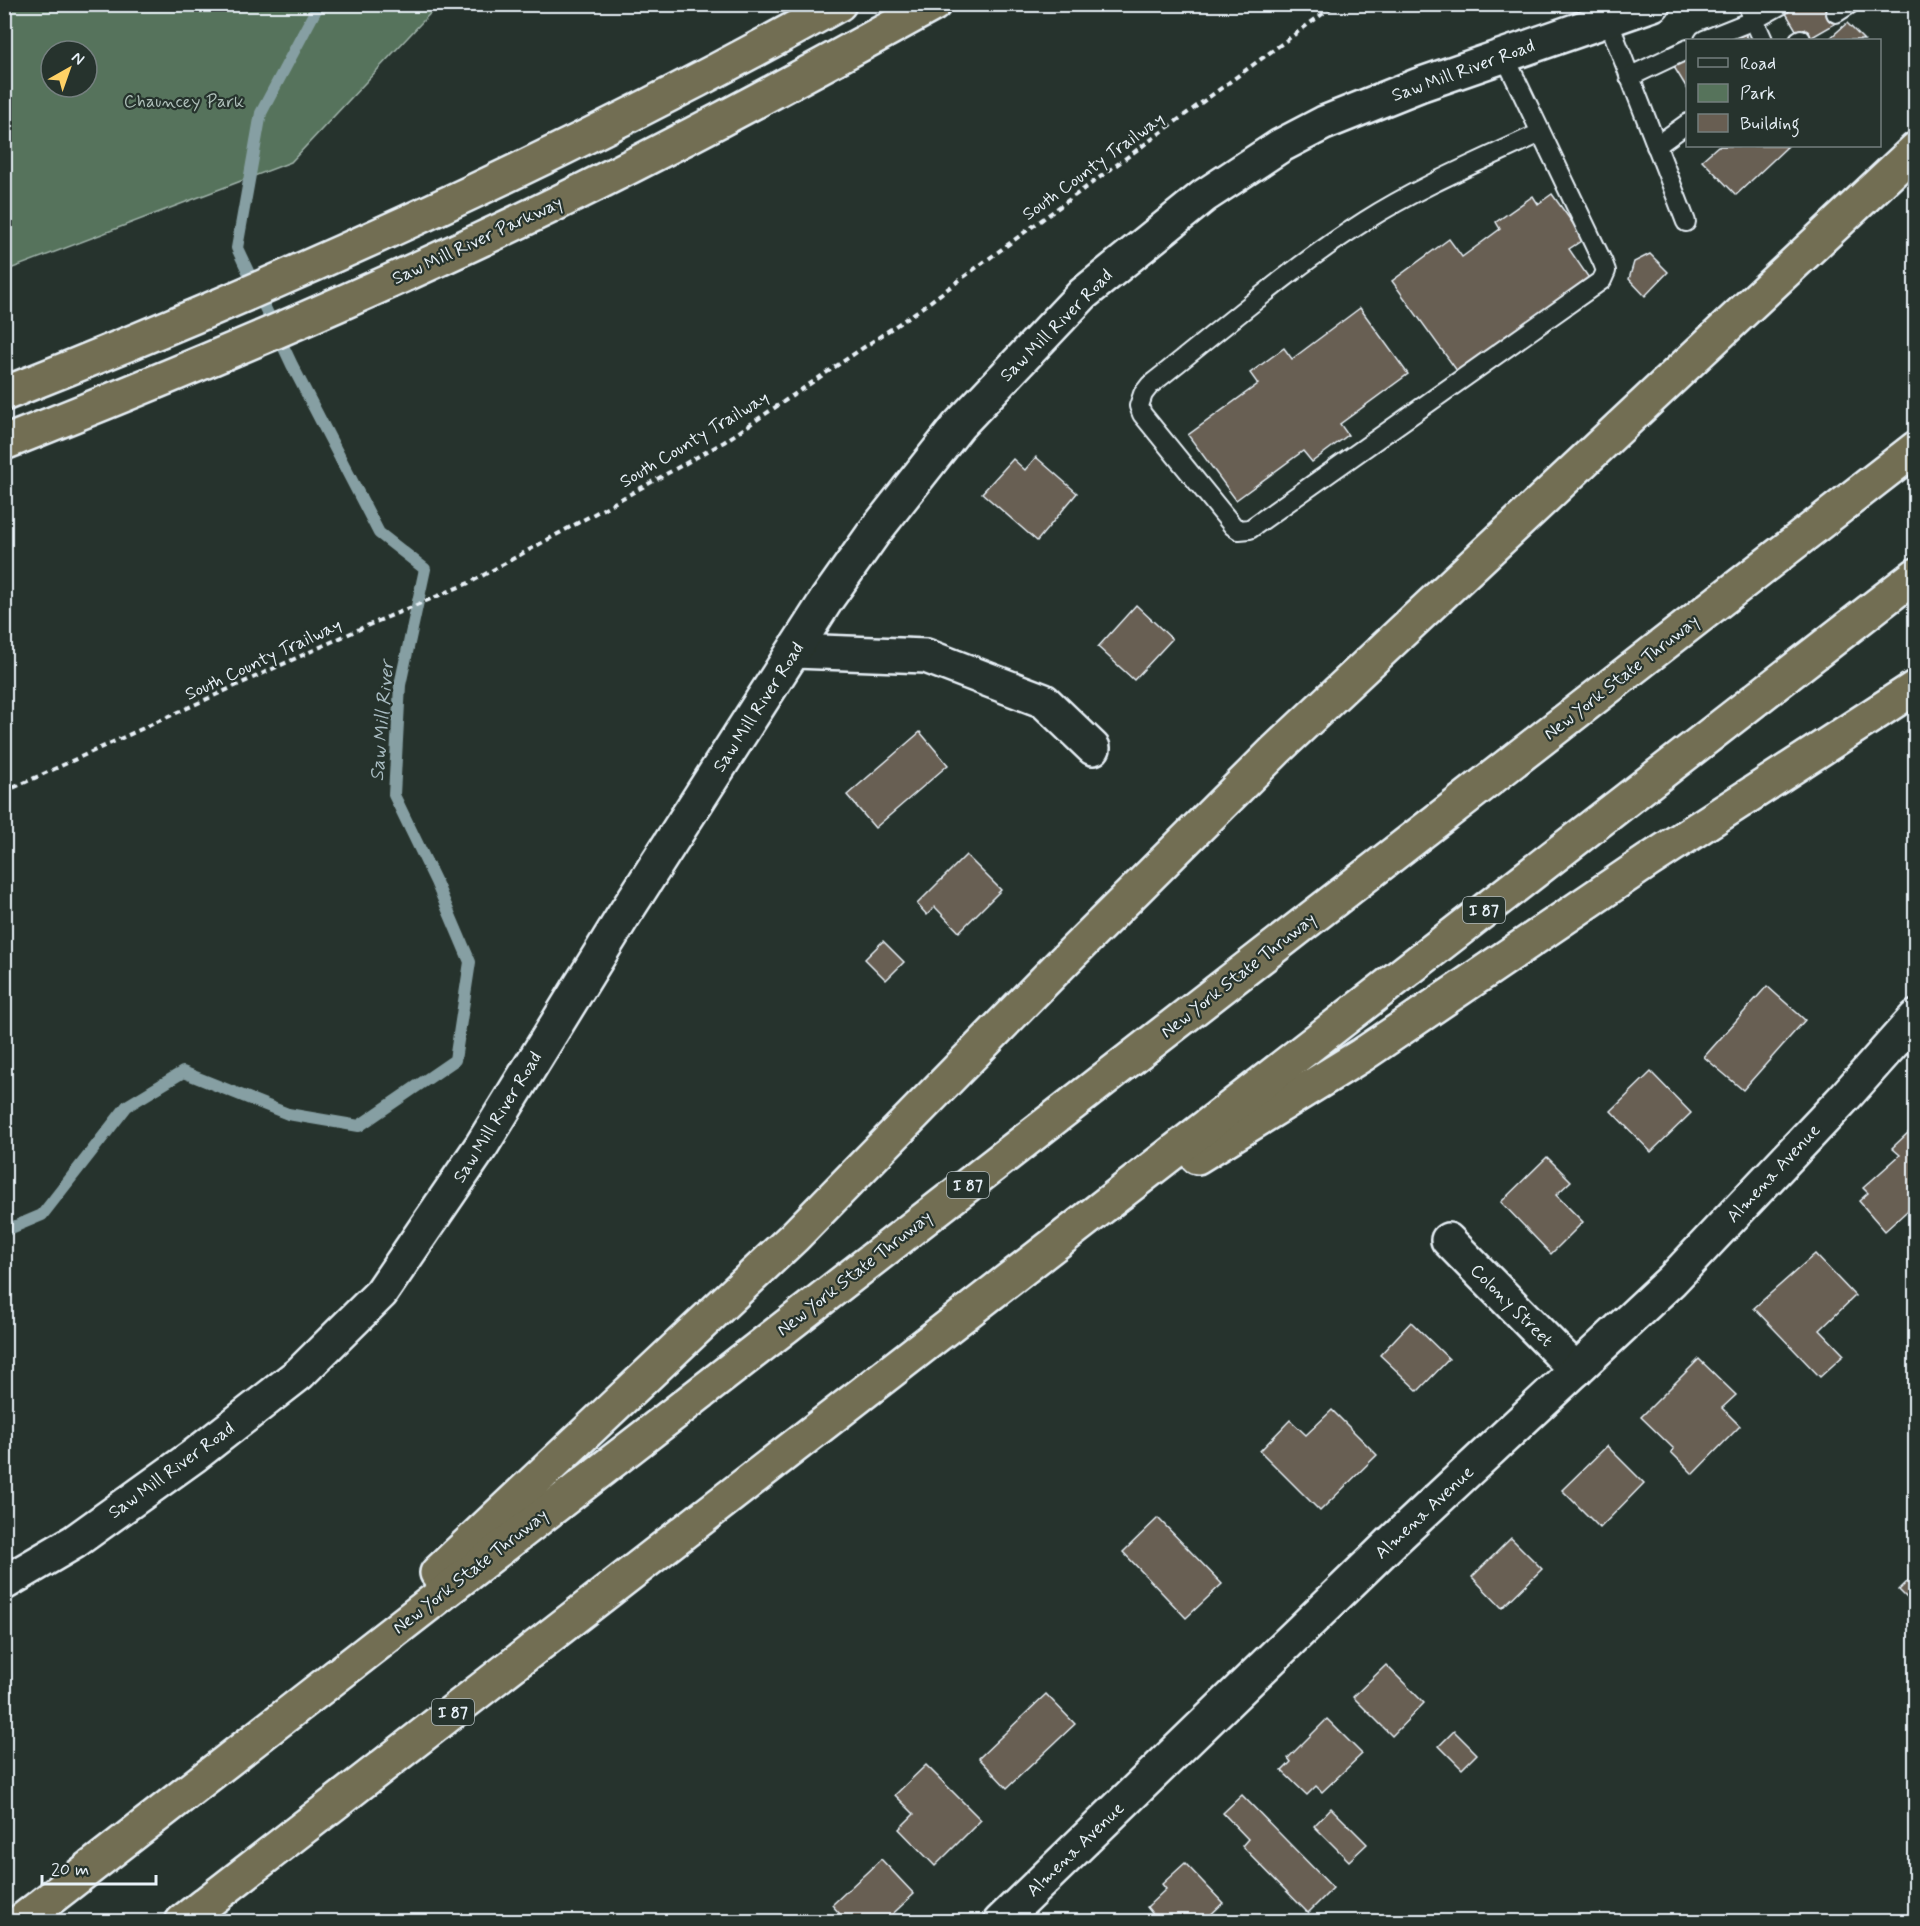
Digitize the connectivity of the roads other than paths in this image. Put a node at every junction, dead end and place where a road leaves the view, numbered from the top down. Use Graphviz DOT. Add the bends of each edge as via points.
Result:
graph roads {
  1 [pos="839,4"];
  2 [pos="934,4"];
  3 [pos="1653,4"];
  4 [pos="1781,5"];
  5 [pos="1750,12"];
  6 [pos="1608,20"];
  7 [pos="1706,39"];
  8 [pos="1763,39"];
  9 [pos="1686,50"];
  10 [pos="1504,55"];
  11 [pos="1629,77"];
  12 [pos="1686,124"];
  13 [pos="1540,133"];
  14 [pos="1656,146"];
  15 [pos="1916,149"];
  16 [pos="1686,222"];
  17 [pos="4,394"];
  18 [pos="4,443"];
  19 [pos="1916,448"];
  20 [pos="1916,575"];
  21 [pos="795,651"];
  22 [pos="1916,687"];
  23 [pos="1093,748"];
  24 [pos="1913,1025"];
  25 [pos="1448,1240"];
  26 [pos="1052,1246"];
  27 [pos="1576,1370"];
  28 [pos="4,1583"];
  29 [pos="283,1716"];
  30 [pos="20,1922"];
  31 [pos="182,1922"];
  32 [pos="1000,1922"];
  1 -- 17 [label="highway" via="591,135 340,254"];
  2 -- 18 [label="highway, Saw Mill River Parkway" via="628,167 369,291 226,354"];
  3 -- 6 [label="main road, Saw Mill River Road"];
  4 -- 5 [label="lane"];
  5 -- 7 [label="lane"];
  5 -- 8 [label="lane"];
  6 -- 10 [label="main road, Saw Mill River Road"];
  6 -- 11 [label="lane"];
  9 -- 11 [label="lane"];
  10 -- 13 [label="lane"];
  10 -- 21 [label="main road, Saw Mill River Road" via="1373,102 1280,146 1204,196 1126,257 1052,326 958,426 873,534"];
  11 -- 14 [label="lane"];
  12 -- 14 [label="lane"];
  13 -- 13 [label="lane" via="1364,221 1143,394 1139,406 1142,414 1239,530 1251,529 1602,280 1606,271 1603,263"];
  14 -- 16 [label="lane"];
  15 -- 29 [label="highway" via="1276,750 760,1270"];
  19 -- 29 [label="highway, New York State Thruway / I 87"];
  20 -- 26 [label="highway, I 87"];
  21 -- 23 [label="main road" via="926,656 1044,700"];
  21 -- 28 [label="main road, Saw Mill River Road" via="622,918 482,1145 381,1293 299,1374 195,1455 74,1542"];
  22 -- 26 [label="highway" via="1648,861 1362,1055"];
  24 -- 27 [label="main road, Almena Avenue" via="1672,1281"];
  25 -- 27 [label="main road, Colony Street"];
  26 -- 31 [label="highway, I 87"];
  27 -- 32 [label="main road, Almena Avenue" via="1395,1539"];
  29 -- 30 [label="highway, New York State Thruway / I 87"];
}
